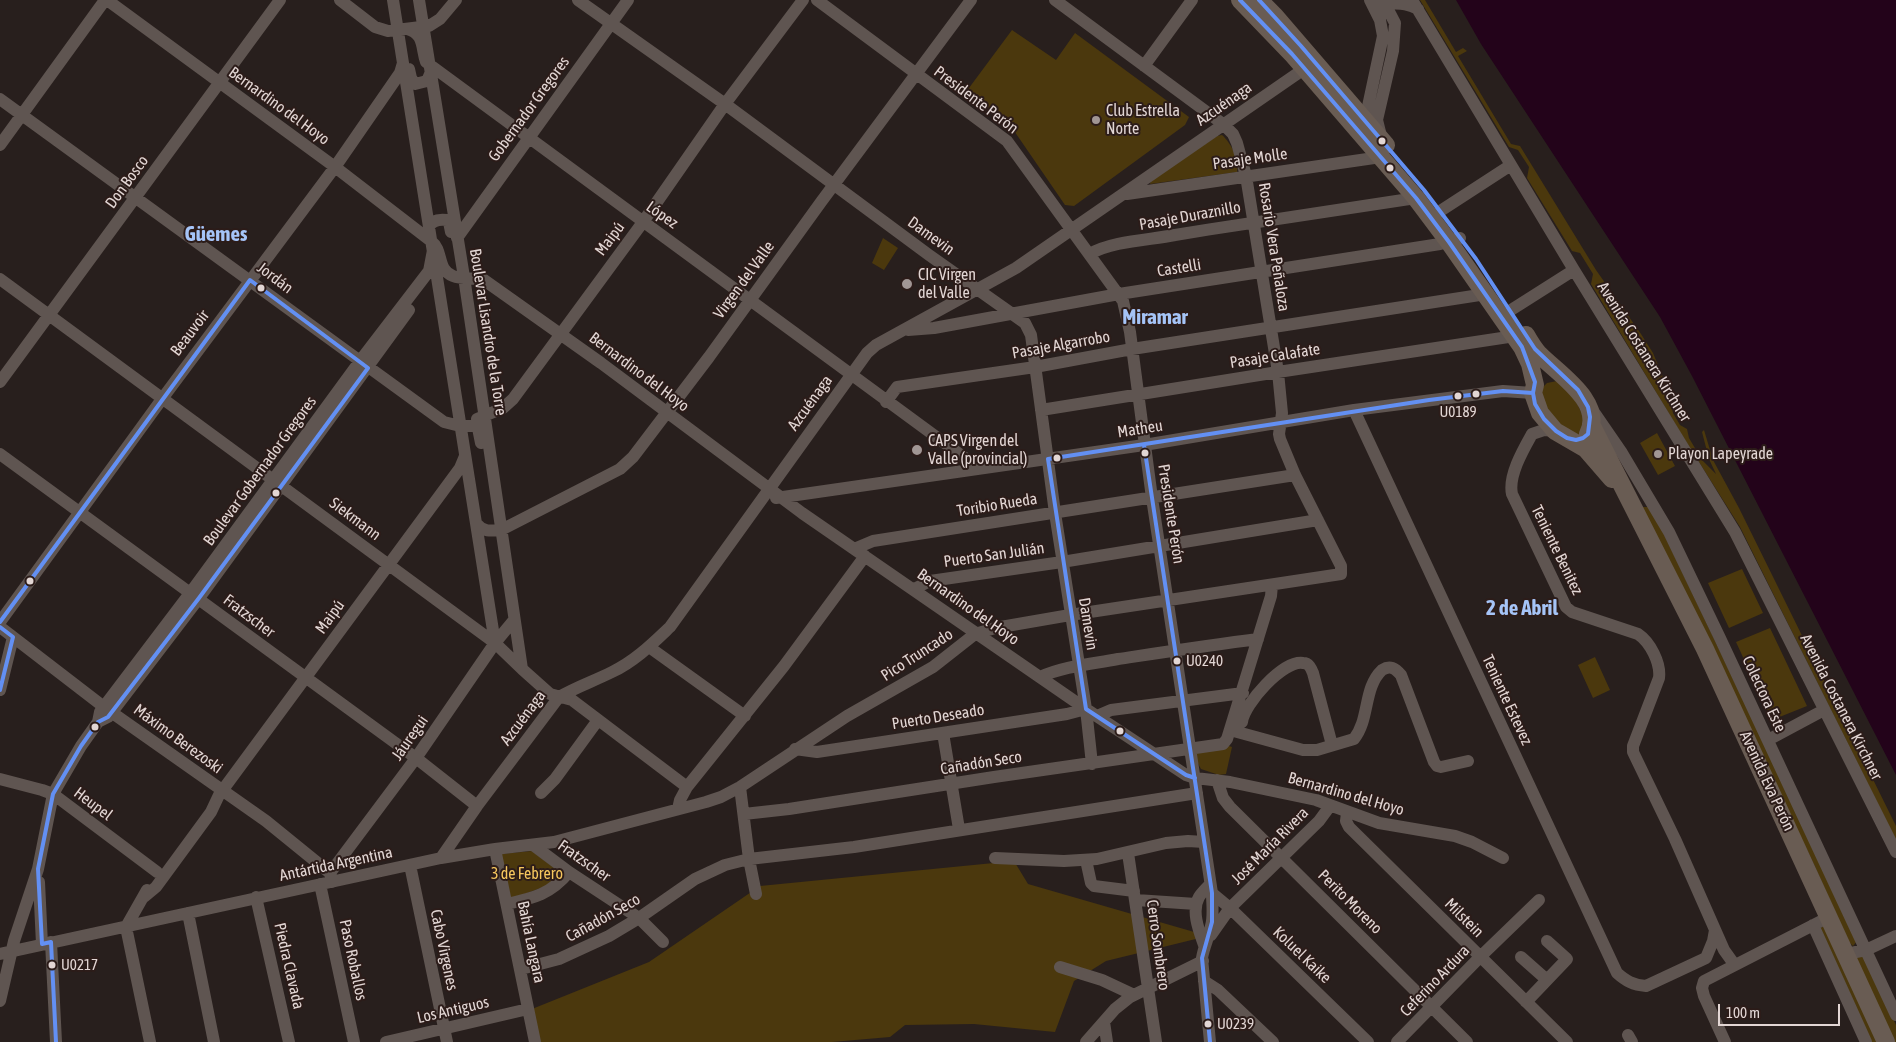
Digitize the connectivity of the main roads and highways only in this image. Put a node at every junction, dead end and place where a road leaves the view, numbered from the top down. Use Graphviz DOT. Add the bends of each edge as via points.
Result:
graph roads {
  1 [pos="1240,0"];
  2 [pos="1259,0"];
  3 [pos="1334,104"];
  4 [pos="1374,135"];
  5 [pos="1436,213"];
  6 [pos="1455,240"];
  7 [pos="1564,376"];
  8 [pos="1534,389"];
  9 [pos="1591,424"];
  10 [pos="1562,435"];
  11 [pos="1640,524"];
  12 [pos="1886,1042"];
  1 -- 3 [label="highway, Avenida Eva Perón"];
  2 -- 4 [label="highway, Avenida Eva Perón"];
  3 -- 4 [label="highway, Avenida Eva Perón"];
  3 -- 4 [label="highway" via="1345,107 1359,126"];
  4 -- 5 [label="highway, Avenida Eva Perón"];
  4 -- 5 [label="highway, Avenida Eva Perón" via="1416,198"];
  5 -- 6 [label="highway, Avenida Eva Perón"];
  6 -- 7 [label="highway, Avenida Eva Perón" via="1511,310 1539,354"];
  6 -- 8 [label="highway, Avenida Eva Perón" via="1526,355"];
  7 -- 8 [label="highway" via="1549,377"];
  7 -- 9 [label="highway, Avenida Eva Perón" via="1583,398"];
  8 -- 10 [label="highway, Avenida Eva Perón" via="1540,413"];
  9 -- 10 [label="highway" via="1585,437 1578,439"];
  9 -- 11 [label="highway, Avenida Eva Perón"];
  10 -- 11 [label="highway, Avenida Eva Perón" via="1586,449 1612,479"];
  11 -- 12 [label="highway, Avenida Eva Perón" via="1705,649"];
}
